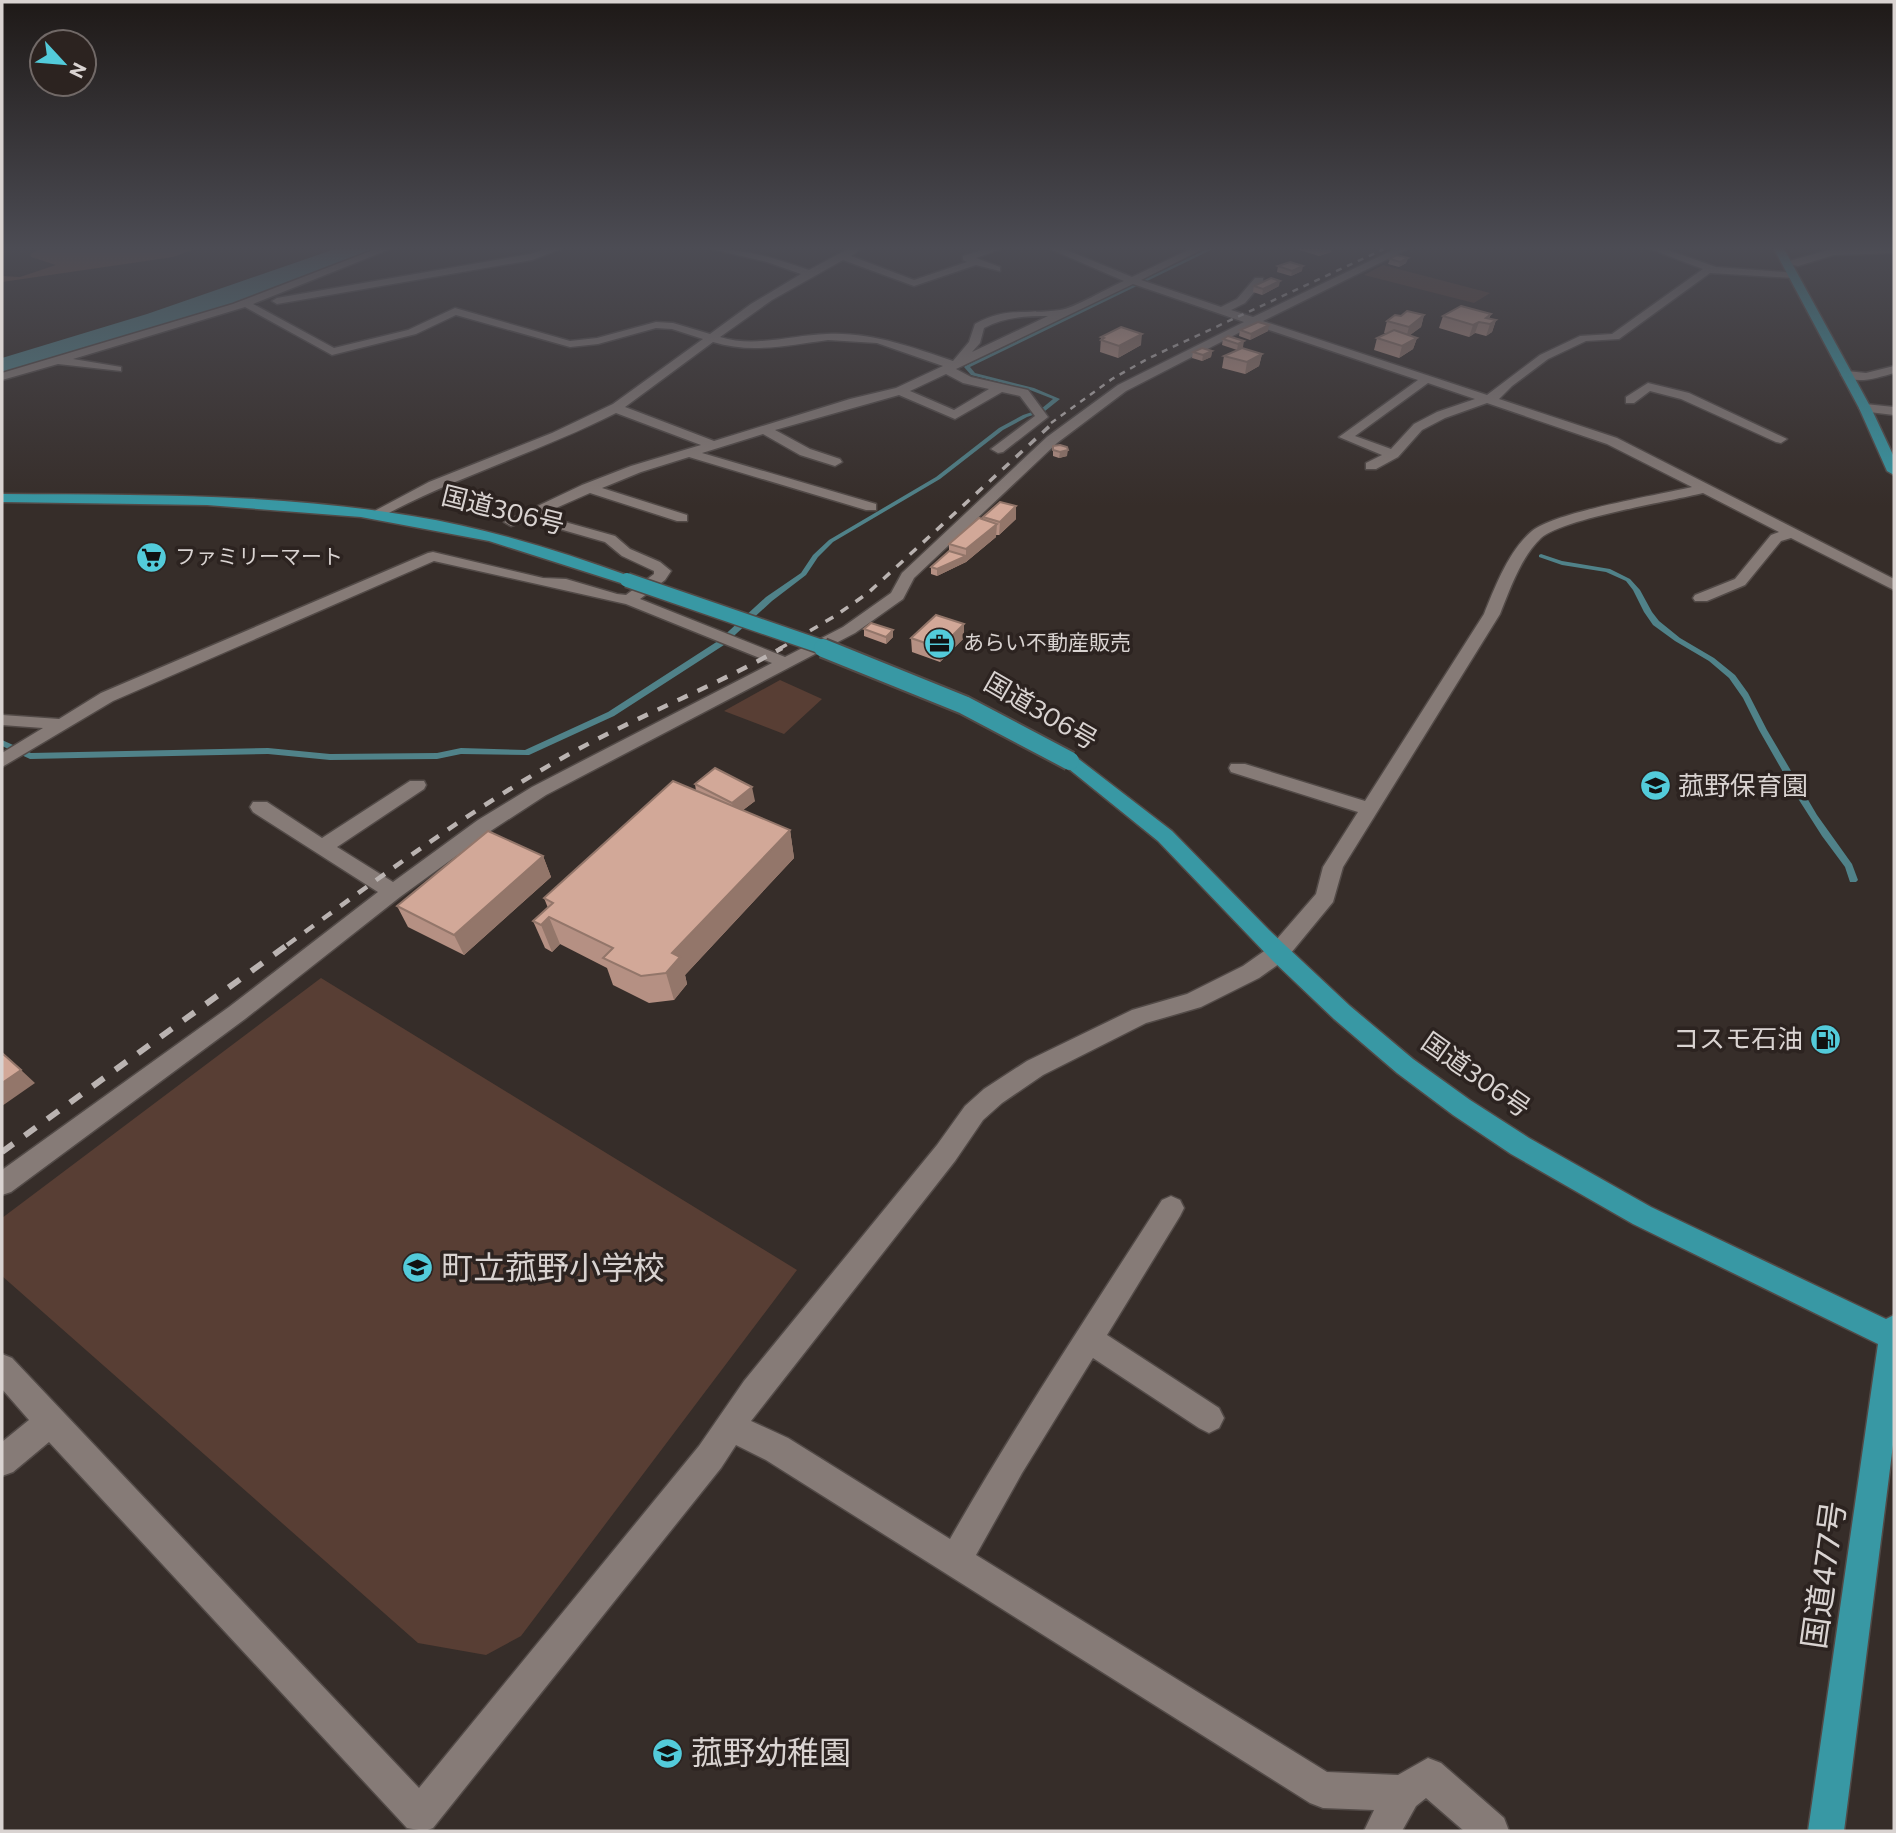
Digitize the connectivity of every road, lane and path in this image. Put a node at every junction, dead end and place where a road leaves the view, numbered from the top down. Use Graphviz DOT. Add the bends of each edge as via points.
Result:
graph roads {
  1 [pos="138,335"];
  2 [pos="301,335"];
  3 [pos="402,335"];
  4 [pos="537,335"];
  5 [pos="621,335"];
  6 [pos="698,335"];
  7 [pos="717,335"];
  8 [pos="976,335"];
  9 [pos="1020,335"];
  10 [pos="1228,335"];
  11 [pos="1290,335"];
  12 [pos="1618,335"];
  13 [pos="1825,335"];
  14 [pos="711,339"];
  15 [pos="49,360"];
  16 [pos="952,368"];
  17 [pos="117,369"];
  18 [pos="1894,370"];
  19 [pos="1847,375"];
  20 [pos="2,377"];
  21 [pos="1426,380"];
  22 [pos="999,388"];
  23 [pos="900,391"];
  24 [pos="1488,400"];
  25 [pos="1630,400"];
  26 [pos="615,408"];
  27 [pos="1865,408"];
  28 [pos="1894,411"];
  29 [pos="765,430"];
  30 [pos="1781,439"];
  31 [pos="715,446"];
  32 [pos="998,449"];
  33 [pos="691,453"];
  34 [pos="1393,454"];
  35 [pos="835,462"];
  36 [pos="1371,466"];
  37 [pos="1894,471"];
  38 [pos="587,488"];
  39 [pos="1707,488"];
  40 [pos="2,498"];
  41 [pos="871,506"];
  42 [pos="374,514"];
  43 [pos="526,515"];
  44 [pos="682,519"];
  45 [pos="511,522"];
  46 [pos="1794,533"];
  47 [pos="1894,585"];
  48 [pos="1701,598"];
  49 [pos="629,600"];
  50 [pos="788,664"];
  51 [pos="2,720"];
  52 [pos="58,724"];
  53 [pos="2,761"];
  54 [pos="1238,768"];
  55 [pos="417,785"];
  56 [pos="260,807"];
  57 [pos="1370,809"];
  58 [pos="321,848"];
  59 [pos="393,892"];
  60 [pos="1278,953"];
  61 [pos="2,1184"];
  62 [pos="1171,1208"];
  63 [pos="1894,1335"];
  64 [pos="1087,1338"];
  65 [pos="2,1368"];
  66 [pos="1209,1418"];
  67 [pos="50,1422"];
  68 [pos="730,1427"];
  69 [pos="2,1461"];
  70 [pos="955,1562"];
  71 [pos="1402,1793"];
  72 [pos="1382,1831"];
  73 [pos="1491,1831"];
  74 [pos="1826,1831"];
  1 -- 15 [label="street"];
  2 -- 3 [label="street" via="332,352"];
  4 -- 5 [label="street" via="570,344"];
  6 -- 14 [label="street"];
  7 -- 14 [label="street"];
  8 -- 16 [label="street"];
  9 -- 16 [label="street"];
  10 -- 50 [label="street" via="1122,388 1089,412 1052,440 906,576 898,596"];
  11 -- 21 [label="street"];
  12 -- 24 [label="street" via="1584,338 1544,357"];
  13 -- 19 [label="highway"];
  14 -- 16 [label="street" via="751,346 828,337 878,340"];
  14 -- 26 [label="street"];
  15 -- 17 [label="street"];
  15 -- 20 [label="street"];
  16 -- 22 [label="street" via="967,380"];
  16 -- 23 [label="street"];
  18 -- 19 [label="street" via="1866,377"];
  19 -- 27 [label="highway"];
  21 -- 24 [label="street"];
  21 -- 34 [label="street" via="1345,437"];
  22 -- 23 [label="street" via="954,415"];
  22 -- 32 [label="street" via="1024,393 1037,412"];
  23 -- 29 [label="street"];
  24 -- 34 [label="street" via="1418,427"];
  24 -- 39 [label="street" via="1612,441"];
  25 -- 30 [label="street" via="1648,387 1685,396"];
  26 -- 31 [label="street"];
  26 -- 42 [label="street" via="408,495"];
  27 -- 28 [label="street"];
  27 -- 37 [label="highway"];
  29 -- 31 [label="street"];
  29 -- 35 [label="street"];
  31 -- 33 [label="street"];
  33 -- 38 [label="street"];
  33 -- 41 [label="street"];
  34 -- 36 [label="street"];
  38 -- 43 [label="street"];
  38 -- 44 [label="street"];
  39 -- 46 [label="street"];
  39 -- 57 [label="street" via="1569,520 1539,532 1528,543 1492,614"];
  40 -- 42 [label="highway, 国道306号" via="238,502"];
  42 -- 60 [label="highway, 国道306号, bridge" via="512,542 627,580 931,690 1026,734 1070,761 1165,836"];
  43 -- 45 [label="street"];
  43 -- 49 [label="street" via="610,539 625,552 657,565 663,571 660,577"];
  46 -- 47 [label="street"];
  46 -- 48 [label="street" via="1776,538 1740,582"];
  49 -- 50 [label="street"];
  49 -- 52 [label="street" via="433,556 107,697"];
  50 -- 59 [label="street" via="539,792"];
  51 -- 52 [label="street"];
  52 -- 53 [label="street"];
  54 -- 57 [label="street"];
  55 -- 58 [label="street"];
  56 -- 58 [label="street"];
  57 -- 60 [label="street" via="1333,867 1326,897"];
  58 -- 59 [label="street"];
  59 -- 61 [label="street" via="225,1022"];
  60 -- 63 [label="highway, 国道306号" via="1405,1066 1482,1121 1663,1227"];
  60 -- 68 [label="street" via="1193,1001 1140,1016 1035,1068 993,1096 974,1113 762,1380"];
  62 -- 64 [label="street"];
  63 -- 74 [label="highway, 国道477号"];
  64 -- 66 [label="street"];
  64 -- 70 [label="street"];
  65 -- 67 [label="street"];
  67 -- 68 [label="street" via="420,1815"];
  67 -- 69 [label="street"];
  68 -- 70 [label="street" via="777,1449"];
  70 -- 71 [label="street" via="1323,1790"];
  71 -- 72 [label="street"];
  71 -- 73 [label="street" via="1428,1776"];
}
